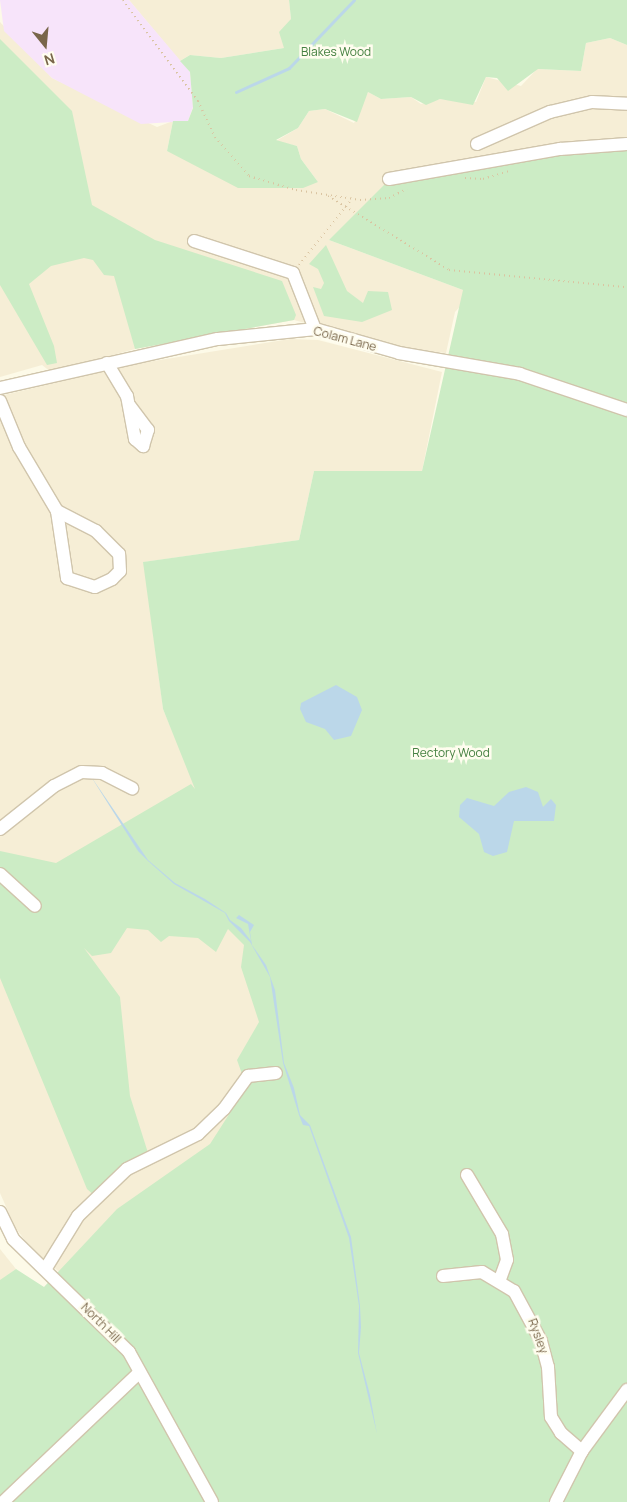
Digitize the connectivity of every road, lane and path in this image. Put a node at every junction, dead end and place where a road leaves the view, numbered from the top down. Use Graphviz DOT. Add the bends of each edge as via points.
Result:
graph roads {
  1 [pos="123,0"];
  2 [pos="627,104"];
  3 [pos="477,144"];
  4 [pos="627,144"];
  5 [pos="519,168"];
  6 [pos="455,178"];
  7 [pos="389,179"];
  8 [pos="414,186"];
  9 [pos="328,196"];
  10 [pos="351,199"];
  11 [pos="344,206"];
  12 [pos="194,241"];
  13 [pos="293,273"];
  14 [pos="627,287"];
  15 [pos="315,328"];
  16 [pos="107,363"];
  17 [pos="0,388"];
  18 [pos="627,396"];
  19 [pos="0,401"];
  20 [pos="130,406"];
  21 [pos="624,409"];
  22 [pos="57,511"];
  23 [pos="132,788"];
  24 [pos="0,829"];
  25 [pos="0,874"];
  26 [pos="35,906"];
  27 [pos="276,1073"];
  28 [pos="467,1175"];
  29 [pos="0,1212"];
  30 [pos="46,1268"];
  31 [pos="442,1276"];
  32 [pos="500,1279"];
  33 [pos="138,1374"];
  34 [pos="627,1390"];
  35 [pos="582,1451"];
  36 [pos="3,1502"];
  37 [pos="212,1502"];
  38 [pos="556,1502"];
  1 -- 9 [label="path" via="242,170 296,190"];
  2 -- 3 [label="street" via="592,102 550,112"];
  4 -- 7 [label="street" via="560,149"];
  5 -- 6 [label="path" via="483,179"];
  8 -- 10 [label="path" via="389,198"];
  9 -- 10 [label="path"];
  9 -- 11 [label="path"];
  10 -- 11 [label="path"];
  11 -- 13 [label="path"];
  11 -- 14 [label="path" via="449,270"];
  12 -- 13 [label="street"];
  13 -- 15 [label="street"];
  15 -- 16 [label="street, Colam Lane" via="218,339"];
  15 -- 21 [label="street, Colam Lane" via="399,353 520,374"];
  16 -- 17 [label="street, Colam Lane"];
  16 -- 20 [label="street"];
  18 -- 21 [label="street"];
  19 -- 22 [label="street" via="19,447"];
  22 -- 22 [label="street" via="96,531 119,554 120,571 112,579 95,587 67,578"];
  23 -- 24 [label="street" via="102,773 82,772 54,786"];
  25 -- 26 [label="street"];
  27 -- 30 [label="street" via="248,1076 224,1109 198,1134 127,1169 78,1216"];
  28 -- 32 [label="street" via="502,1234 507,1260"];
  29 -- 30 [label="street, North Hill" via="13,1238"];
  30 -- 33 [label="street, North Hill" via="110,1329"];
  31 -- 32 [label="street" via="482,1272"];
  32 -- 35 [label="street, Rysley" via="533,1319 548,1367 551,1417 560,1433"];
  33 -- 36 [label="street"];
  33 -- 37 [label="street, North Hill" via="166,1414"];
  34 -- 35 [label="street"];
  35 -- 38 [label="street"];
}
